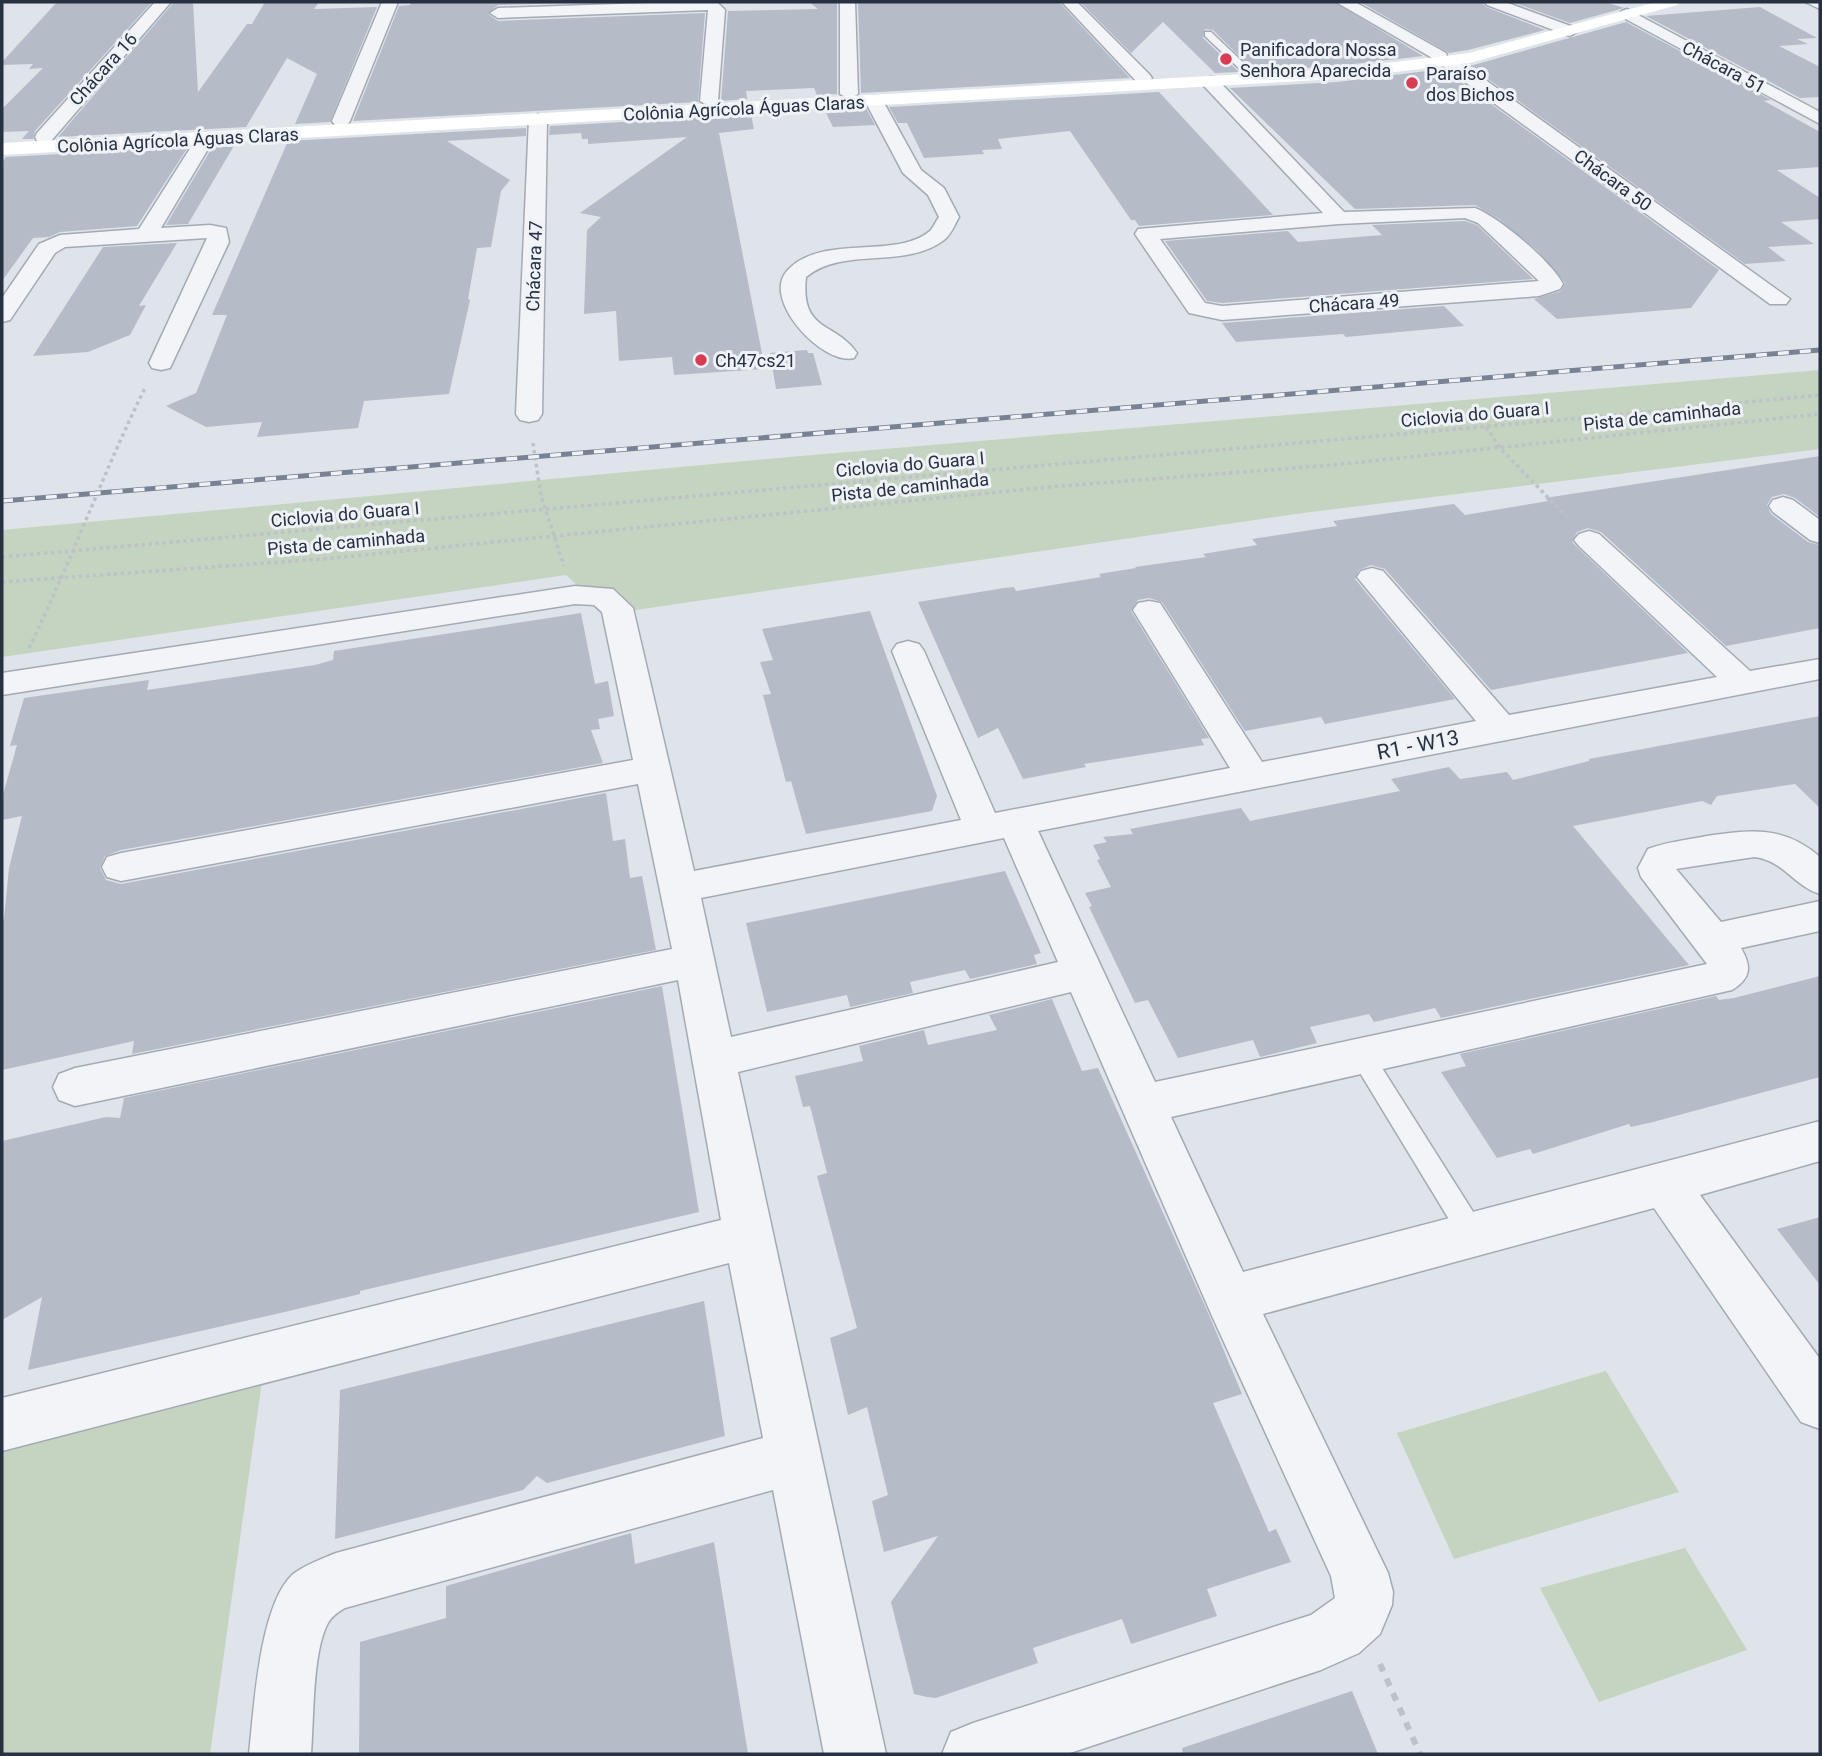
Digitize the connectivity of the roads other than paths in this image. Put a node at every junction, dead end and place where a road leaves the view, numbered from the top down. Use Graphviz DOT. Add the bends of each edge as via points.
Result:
graph roads {
  1 [pos="163,2"];
  2 [pos="390,2"];
  3 [pos="847,2"];
  4 [pos="1069,2"];
  5 [pos="1344,2"];
  6 [pos="1492,2"];
  7 [pos="1672,2"];
  8 [pos="1813,2"];
  9 [pos="607,5"];
  10 [pos="1820,5"];
  11 [pos="498,13"];
  12 [pos="1627,14"];
  13 [pos="1570,31"];
  14 [pos="1208,34"];
  15 [pos="1445,59"];
  16 [pos="1248,72"];
  17 [pos="1143,78"];
  18 [pos="1210,82"];
  19 [pos="847,98"];
  20 [pos="806,100"];
  21 [pos="709,101"];
  22 [pos="874,101"];
  23 [pos="538,119"];
  24 [pos="1820,119"];
  25 [pos="341,121"];
  26 [pos="44,137"];
  27 [pos="2,139"];
  28 [pos="205,139"];
  29 [pos="2,149"];
  30 [pos="1339,218"];
  31 [pos="147,234"];
  32 [pos="1778,299"];
  33 [pos="2,315"];
  34 [pos="845,353"];
  35 [pos="161,363"];
  36 [pos="529,414"];
  37 [pos="1783,506"];
  38 [pos="1820,534"];
  39 [pos="1589,540"];
  40 [pos="1372,577"];
  41 [pos="1149,611"];
  42 [pos="908,651"];
  43 [pos="1820,669"];
  44 [pos="13,683"];
  45 [pos="1744,684"];
  46 [pos="1501,728"];
  47 [pos="652,769"];
  48 [pos="1253,777"];
  49 [pos="999,826"];
  50 [pos="121,867"];
  51 [pos="1820,880"];
  52 [pos="679,888"];
  53 [pos="1820,916"];
  54 [pos="1712,939"];
  55 [pos="695,960"];
  56 [pos="1083,973"];
  57 [pos="1362,1056"];
  58 [pos="715,1059"];
  59 [pos="75,1087"];
  60 [pos="1142,1104"];
  61 [pos="1820,1141"];
  62 [pos="1664,1184"];
  63 [pos="1473,1234"];
  64 [pos="748,1236"];
  65 [pos="1230,1299"];
  66 [pos="1820,1403"];
  67 [pos="2,1425"];
  68 [pos="793,1457"];
  69 [pos="280,1754"];
  70 [pos="855,1754"];
  71 [pos="973,1754"];
  1 -- 26 [label="street, Chácara 16"];
  2 -- 25 [label="street"];
  3 -- 19 [label="street"];
  4 -- 17 [label="street"];
  5 -- 15 [label="street, Chácara 50"];
  6 -- 13 [label="street"];
  7 -- 12 [label="main road, Colônia Agrícola Águas Claras"];
  8 -- 10 [label="street"];
  9 -- 11 [label="street"];
  9 -- 21 [label="street" via="716,6"];
  12 -- 13 [label="main road, Colônia Agrícola Águas Claras"];
  12 -- 24 [label="street, Chácara 51"];
  13 -- 15 [label="main road, Colônia Agrícola Águas Claras"];
  14 -- 16 [label="lane"];
  15 -- 16 [label="main road, Colônia Agrícola Águas Claras"];
  15 -- 18 [label="main road, Colônia Agrícola Águas Claras" via="1337,74"];
  15 -- 32 [label="street, Chácara 50"];
  16 -- 17 [label="main road, Colônia Agrícola Águas Claras"];
  17 -- 19 [label="main road, Colônia Agrícola Águas Claras"];
  18 -- 22 [label="main road, Colônia Agrícola Águas Claras"];
  18 -- 30 [label="street"];
  19 -- 20 [label="main road, Colônia Agrícola Águas Claras"];
  19 -- 22 [label="main road, Colônia Agrícola Águas Claras"];
  20 -- 21 [label="main road, Colônia Agrícola Águas Claras"];
  20 -- 23 [label="main road, Colônia Agrícola Águas Claras"];
  21 -- 25 [label="main road, Colônia Agrícola Águas Claras"];
  22 -- 34 [label="street" via="913,173 941,197 948,222 937,234 906,248 824,258 800,269 792,288 797,310 815,332"];
  23 -- 28 [label="main road, Colônia Agrícola Águas Claras"];
  23 -- 36 [label="street, Chácara 47"];
  25 -- 26 [label="main road, Colônia Agrícola Águas Claras"];
  26 -- 27 [label="main road, Colônia Agrícola Águas Claras"];
  28 -- 29 [label="main road, Colônia Agrícola Águas Claras"];
  28 -- 31 [label="street"];
  30 -- 30 [label="street, Chácara 49" via="1468,212 1485,219 1552,284 1539,289 1212,313 1196,308 1146,237 1158,232"];
  31 -- 33 [label="street" via="70,239 52,245"];
  31 -- 35 [label="street" via="210,231 219,238"];
  37 -- 38 [label="street"];
  39 -- 45 [label="street"];
  40 -- 46 [label="street"];
  41 -- 48 [label="street"];
  42 -- 49 [label="street"];
  43 -- 45 [label="street, R1 - W13"];
  44 -- 47 [label="street" via="575,595 602,596 617,608"];
  45 -- 46 [label="street, R1 - W13"];
  46 -- 48 [label="street, R1 - W13"];
  47 -- 50 [label="street"];
  47 -- 52 [label="street"];
  48 -- 49 [label="street, R1 - W13"];
  49 -- 52 [label="street, R1 - W13"];
  49 -- 56 [label="street"];
  51 -- 54 [label="street" via="1798,858 1769,844 1661,859 1660,877"];
  52 -- 55 [label="street"];
  53 -- 54 [label="street"];
  54 -- 57 [label="street" via="1730,971 1717,978"];
  55 -- 58 [label="street"];
  55 -- 59 [label="street"];
  56 -- 58 [label="street"];
  56 -- 60 [label="street"];
  57 -- 60 [label="street"];
  57 -- 63 [label="lane"];
  58 -- 64 [label="street"];
  60 -- 65 [label="street"];
  61 -- 62 [label="street"];
  62 -- 63 [label="street"];
  62 -- 66 [label="street"];
  63 -- 65 [label="street"];
  64 -- 67 [label="street"];
  64 -- 68 [label="street"];
  65 -- 71 [label="street" via="1359,1573 1364,1597 1358,1615 1340,1633 1313,1644"];
  68 -- 69 [label="street" via="336,1582 321,1590 310,1597 294,1634"];
  68 -- 70 [label="street"];
}
